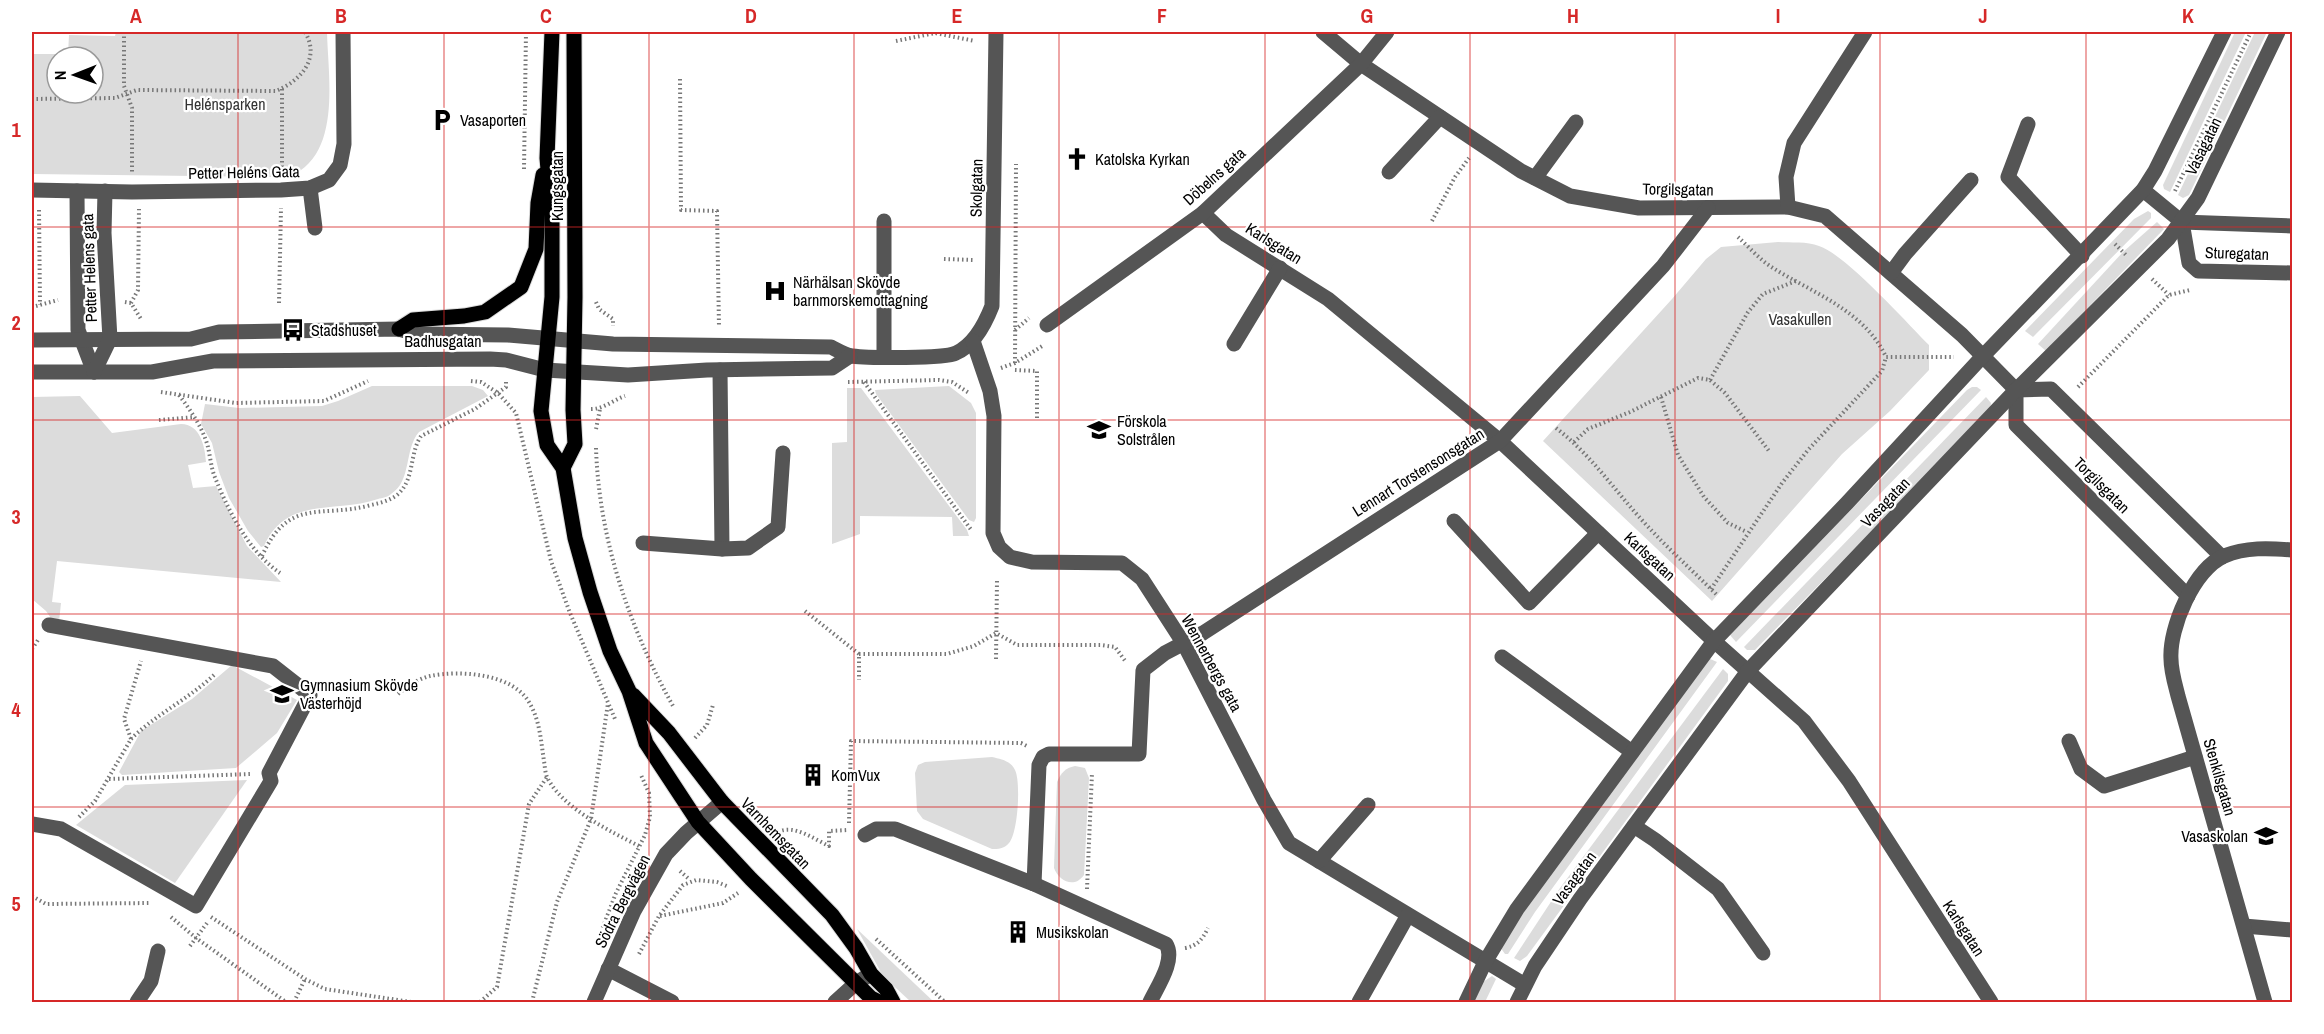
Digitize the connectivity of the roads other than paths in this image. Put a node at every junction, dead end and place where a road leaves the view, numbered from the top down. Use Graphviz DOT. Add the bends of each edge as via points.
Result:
graph roads {
  1 [pos="343,32"];
  2 [pos="552,32"];
  3 [pos="574,32"];
  4 [pos="996,32"];
  5 [pos="1323,32"];
  6 [pos="1387,32"];
  7 [pos="1865,32"];
  8 [pos="2224,32"];
  9 [pos="2278,32"];
  10 [pos="1361,64"];
  11 [pos="1440,117"];
  12 [pos="1576,122"];
  13 [pos="2028,124"];
  14 [pos="547,158"];
  15 [pos="1389,172"];
  16 [pos="1535,178"];
  17 [pos="1971,180"];
  18 [pos="310,188"];
  19 [pos="2143,190"];
  20 [pos="77,191"];
  21 [pos="105,191"];
  22 [pos="35,196"];
  23 [pos="1788,207"];
  24 [pos="1708,208"];
  25 [pos="1203,213"];
  26 [pos="884,221"];
  27 [pos="2182,222"];
  28 [pos="2292,226"];
  29 [pos="315,228"];
  30 [pos="2082,256"];
  31 [pos="1280,268"];
  32 [pos="1891,273"];
  33 [pos="2292,273"];
  34 [pos="1047,325"];
  35 [pos="399,329"];
  36 [pos="548,338"];
  37 [pos="110,339"];
  38 [pos="32,340"];
  39 [pos="81,340"];
  40 [pos="574,341"];
  41 [pos="973,341"];
  42 [pos="1234,344"];
  43 [pos="850,356"];
  44 [pos="884,356"];
  45 [pos="1982,357"];
  46 [pos="545,370"];
  47 [pos="720,370"];
  48 [pos="32,372"];
  49 [pos="94,372"];
  50 [pos="574,372"];
  51 [pos="2016,390"];
  52 [pos="1500,441"];
  53 [pos="783,453"];
  54 [pos="563,468"];
  55 [pos="1454,521"];
  56 [pos="1598,532"];
  57 [pos="643,543"];
  58 [pos="722,549"];
  59 [pos="2292,550"];
  60 [pos="2222,557"];
  61 [pos="2188,596"];
  62 [pos="49,625"];
  63 [pos="1714,640"];
  64 [pos="1184,644"];
  65 [pos="1502,657"];
  66 [pos="1748,670"];
  67 [pos="629,691"];
  68 [pos="2069,741"];
  69 [pos="1632,752"];
  70 [pos="2196,757"];
  71 [pos="722,802"];
  72 [pos="1368,806"];
  73 [pos="698,822"];
  74 [pos="32,824"];
  75 [pos="1634,826"];
  76 [pos="866,835"];
  77 [pos="1319,861"];
  78 [pos="1034,884"];
  79 [pos="1408,915"];
  80 [pos="2244,927"];
  81 [pos="2292,930"];
  82 [pos="158,951"];
  83 [pos="1763,953"];
  84 [pos="1485,962"];
  85 [pos="608,969"];
  86 [pos="871,974"];
  87 [pos="856,983"];
  88 [pos="1525,985"];
  89 [pos="137,1002"];
  90 [pos="594,1002"];
  91 [pos="672,1002"];
  92 [pos="835,1002"];
  93 [pos="879,1002"];
  94 [pos="893,1002"];
  95 [pos="1150,1002"];
  96 [pos="1359,1002"];
  97 [pos="1466,1002"];
  98 [pos="1517,1002"];
  99 [pos="1991,1002"];
  100 [pos="2265,1002"];
  1 -- 18 [label="street, Petter Heléns Gata" via="344,144 340,165 329,180"];
  2 -- 14 [label="main road, Kungsgatan"];
  3 -- 40 [label="main road, Kungsgatan"];
  4 -- 41 [label="street, Skolgatan" via="992,306"];
  5 -- 10 [label="street, Torgilsgatan"];
  6 -- 10 [label="street, Döbelns gata"];
  7 -- 23 [label="street" via="1794,143 1786,177"];
  8 -- 19 [label="street, Vasagatan"];
  9 -- 27 [label="street, Vasagatan" via="2207,180"];
  10 -- 11 [label="street, Torgilsgatan"];
  10 -- 25 [label="street, Döbelns gata"];
  11 -- 15 [label="street"];
  11 -- 16 [label="street, Torgilsgatan"];
  12 -- 16 [label="street"];
  13 -- 30 [label="street" via="2008,177"];
  14 -- 35 [label="main road, Kungsgatan" via="538,203 536,249 521,287 485,312 413,320"];
  14 -- 36 [label="main road, Kungsgatan" via="552,215"];
  16 -- 24 [label="street, Torgilsgatan" via="1570,196 1619,205"];
  17 -- 32 [label="street"];
  18 -- 21 [label="street, Petter Heléns Gata"];
  18 -- 29 [label="street"];
  19 -- 27 [label="street"];
  19 -- 30 [label="street, Vasagatan"];
  20 -- 21 [label="street, Petter Heléns Gata"];
  20 -- 22 [label="street, Petter Heléns Gata"];
  20 -- 39 [label="street, Petter Helens gata"];
  21 -- 37 [label="street, Petter Helens gata"];
  23 -- 24 [label="street, Torgilsgatan"];
  23 -- 32 [label="street, Torgilsgatan" via="1825,216"];
  24 -- 52 [label="street, Lennart Torstensonsgatan" via="1663,266"];
  25 -- 31 [label="street, Karlsgatan" via="1226,235"];
  25 -- 34 [label="street, Döbelns gata"];
  26 -- 44 [label="street"];
  27 -- 28 [label="street, Sturegatan"];
  27 -- 33 [label="street, Sturegatan" via="2188,264 2198,271"];
  27 -- 51 [label="street, Vasagatan"];
  30 -- 45 [label="street, Vasagatan"];
  31 -- 42 [label="street"];
  31 -- 52 [label="street, Karlsgatan" via="1328,298"];
  32 -- 45 [label="street, Torgilsgatan"];
  35 -- 36 [label="street, Badhusgatan" via="414,334"];
  35 -- 37 [label="street, Badhusgatan" via="219,332 191,339"];
  36 -- 40 [label="street, Badhusgatan"];
  36 -- 46 [label="main road, Kungsgatan"];
  37 -- 39 [label="street, Badhusgatan"];
  37 -- 49 [label="street, Petter Helens gata"];
  38 -- 39 [label="street, Badhusgatan"];
  39 -- 49 [label="street, Petter Helens gata"];
  40 -- 43 [label="street, Badhusgatan" via="831,347"];
  40 -- 50 [label="main road"];
  41 -- 44 [label="street, Badhusgatan" via="955,354"];
  41 -- 64 [label="street, Wennerbergs gata" via="994,416 993,533 999,547 1010,557 1032,562 1122,563 1142,579"];
  43 -- 44 [label="street, Badhusgatan"];
  43 -- 47 [label="street, Badhusgatan" via="832,368"];
  45 -- 51 [label="street, Torgilsgatan"];
  45 -- 63 [label="street, Vasagatan"];
  46 -- 49 [label="street, Badhusgatan" via="490,359 325,359 213,361 152,372"];
  46 -- 50 [label="street, Badhusgatan"];
  46 -- 54 [label="main road, Varnhemsgatan" via="541,411 547,445"];
  47 -- 50 [label="street, Badhusgatan" via="628,375"];
  47 -- 58 [label="street"];
  48 -- 49 [label="street, Badhusgatan"];
  50 -- 54 [label="main road" via="575,444"];
  51 -- 60 [label="street, Torgilsgatan" via="2051,389"];
  51 -- 61 [label="street, Torgilsgatan" via="2016,424"];
  51 -- 66 [label="street, Vasagatan"];
  52 -- 56 [label="street, Karlsgatan"];
  52 -- 64 [label="street, Lennart Torstensonsgatan"];
  53 -- 58 [label="street" via="778,527 748,548"];
  54 -- 67 [label="main road, Varnhemsgatan" via="575,538 590,592 610,651"];
  55 -- 56 [label="street" via="1529,603"];
  56 -- 63 [label="street, Karlsgatan"];
  57 -- 58 [label="street"];
  59 -- 60 [label="street" via="2248,549"];
  60 -- 61 [label="street, Stenkilsgatan" via="2202,574"];
  61 -- 70 [label="street, Stenkilsgatan" via="2176,623 2171,660"];
  62 -- 74 [label="street" via="273,666 310,695 269,773 271,781 196,906 61,829"];
  63 -- 66 [label="street, Karlsgatan"];
  63 -- 69 [label="street, Vasagatan"];
  64 -- 77 [label="street, Wennerbergs gata" via="1290,843"];
  64 -- 78 [label="street, Lennart Torstensonsgatan" via="1143,670 1139,754 1043,757 1039,765"];
  65 -- 69 [label="street"];
  66 -- 75 [label="street, Vasagatan"];
  66 -- 99 [label="street, Karlsgatan" via="1804,721 1849,781"];
  67 -- 71 [label="main road, Varnhemsgatan" via="669,733"];
  67 -- 73 [label="main road, Varnhemsgatan" via="646,744"];
  68 -- 70 [label="street" via="2081,769 2104,786"];
  69 -- 84 [label="street, Vasagatan" via="1517,909"];
  70 -- 80 [label="street, Stenkilsgatan"];
  71 -- 73 [label="street, Södra Bergvägen"];
  71 -- 86 [label="main road, Varnhemsgatan" via="832,915"];
  72 -- 77 [label="street"];
  73 -- 85 [label="street, Södra Bergvägen" via="666,854"];
  73 -- 87 [label="main road, Varnhemsgatan"];
  75 -- 83 [label="street" via="1718,889"];
  75 -- 88 [label="street, Vasagatan" via="1580,899"];
  76 -- 78 [label="street" via="876,829 895,829"];
  77 -- 79 [label="street, Wennerbergs gata"];
  78 -- 95 [label="street" via="1166,944 1169,959"];
  79 -- 84 [label="street, Wennerbergs gata"];
  79 -- 96 [label="street"];
  80 -- 81 [label="street"];
  80 -- 100 [label="street, Stenkilsgatan"];
  82 -- 89 [label="street" via="151,981"];
  84 -- 88 [label="street, Wennerbergs gata"];
  84 -- 97 [label="street, Vasagatan"];
  85 -- 90 [label="street, Södra Bergvägen"];
  85 -- 91 [label="street"];
  86 -- 87 [label="street"];
  86 -- 94 [label="main road, Varnhemsgatan"];
  87 -- 92 [label="street"];
  87 -- 93 [label="main road, Varnhemsgatan"];
  88 -- 98 [label="street, Vasagatan"];
}
